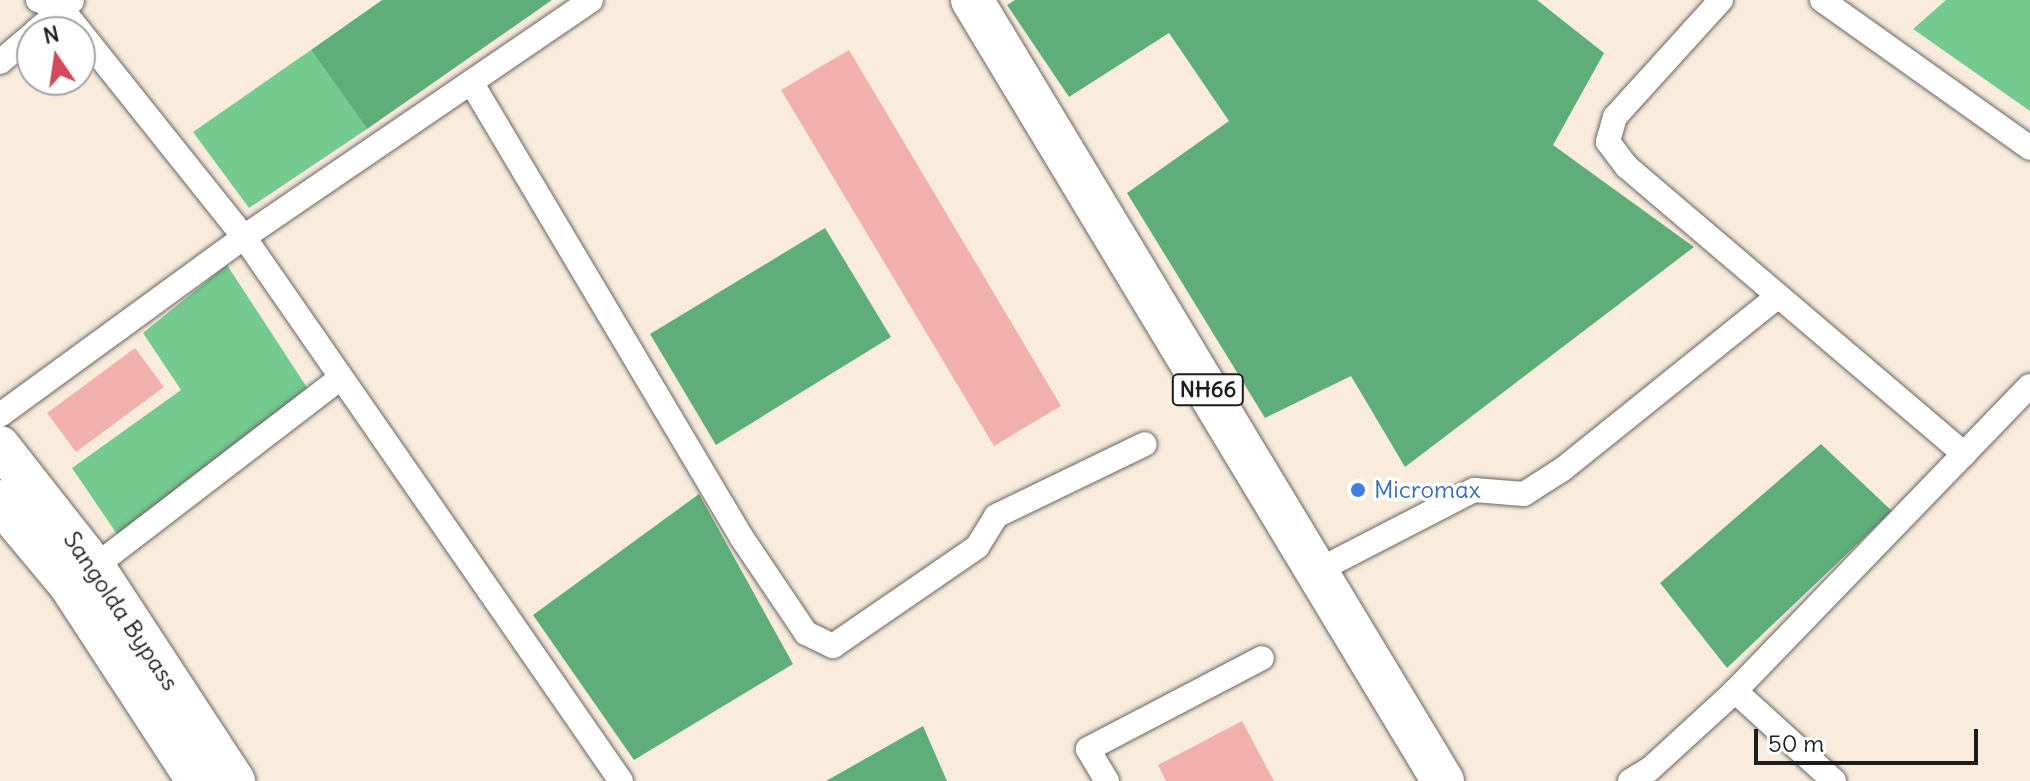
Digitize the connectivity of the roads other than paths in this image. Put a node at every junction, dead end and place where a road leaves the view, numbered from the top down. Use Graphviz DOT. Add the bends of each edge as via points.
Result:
graph roads {
  1 [pos="38,0"];
  2 [pos="591,0"];
  3 [pos="972,0"];
  4 [pos="1721,0"];
  5 [pos="1830,2"];
  6 [pos="68,4"];
  7 [pos="16,48"];
  8 [pos="0,62"];
  9 [pos="471,82"];
  10 [pos="2030,148"];
  11 [pos="244,237"];
  12 [pos="1778,296"];
  13 [pos="340,378"];
  14 [pos="2030,386"];
  15 [pos="0,415"];
  16 [pos="1145,444"];
  17 [pos="0,446"];
  18 [pos="1964,454"];
  19 [pos="0,501"];
  20 [pos="1317,571"];
  21 [pos="82,576"];
  22 [pos="1262,658"];
  23 [pos="1735,691"];
  24 [pos="198,781"];
  25 [pos="235,781"];
  26 [pos="621,781"];
  27 [pos="1107,781"];
  28 [pos="1443,781"];
  29 [pos="1630,781"];
  30 [pos="1834,781"];
  1 -- 6 [label="street"];
  2 -- 9 [label="street"];
  3 -- 20 [label="highway, NH66"];
  4 -- 12 [label="street" via="1615,117 1608,142 1627,167"];
  5 -- 10 [label="street"];
  6 -- 11 [label="street"];
  7 -- 8 [label="street"];
  9 -- 11 [label="street"];
  9 -- 16 [label="street" via="742,538 806,633 833,646 977,547 996,516"];
  11 -- 13 [label="street"];
  11 -- 15 [label="street"];
  12 -- 18 [label="street"];
  12 -- 20 [label="street" via="1563,469 1524,494 1474,490"];
  13 -- 21 [label="street"];
  13 -- 26 [label="street"];
  14 -- 18 [label="street"];
  17 -- 21 [label="main road, Sangolda Bypass"];
  18 -- 23 [label="street"];
  19 -- 21 [label="highway, Sangolda Bypass"];
  20 -- 28 [label="highway, NH66"];
  21 -- 24 [label="highway, Sangolda Bypass"];
  21 -- 25 [label="main road, Sangolda Bypass"];
  22 -- 27 [label="street" via="1088,749"];
  23 -- 29 [label="street"];
  23 -- 30 [label="street"];
}
